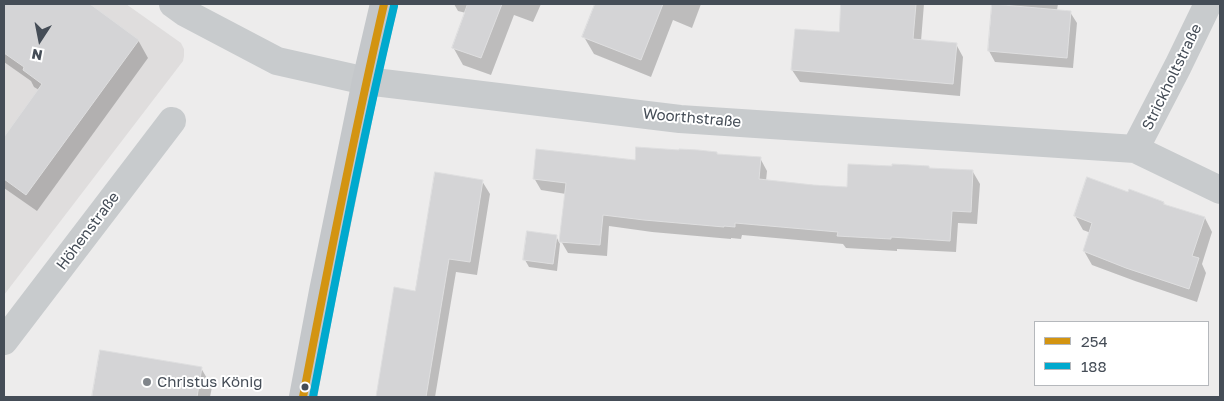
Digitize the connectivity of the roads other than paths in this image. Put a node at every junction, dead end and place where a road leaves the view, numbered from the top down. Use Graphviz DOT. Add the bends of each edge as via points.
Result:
graph roads {
  1 [pos="173,4"];
  2 [pos="384,4"];
  3 [pos="1208,4"];
  4 [pos="366,80"];
  5 [pos="172,121"];
  6 [pos="1136,149"];
  7 [pos="1220,190"];
  8 [pos="4,341"];
  9 [pos="304,397"];
  1 -- 4 [label="street, Woorthstraße" via="277,61"];
  2 -- 4 [label="main road"];
  3 -- 6 [label="street, Strickholtstraße"];
  4 -- 6 [label="street, Woorthstraße" via="680,119"];
  4 -- 9 [label="main road" via="322,290"];
  5 -- 8 [label="street, Höhenstraße"];
  6 -- 7 [label="street, Woorthstraße"];
}
